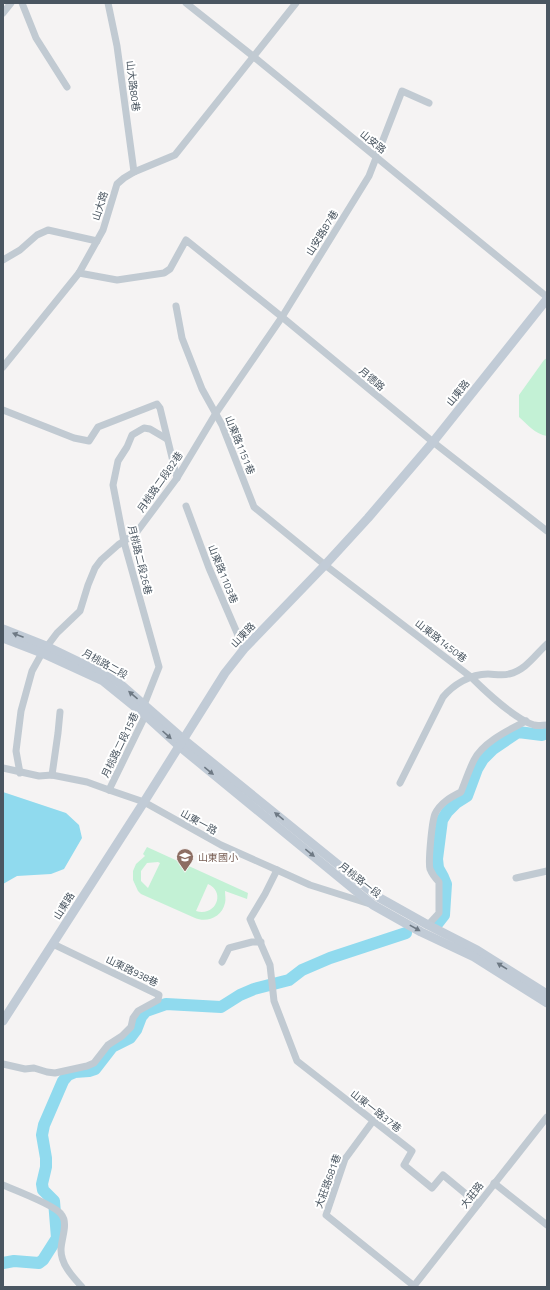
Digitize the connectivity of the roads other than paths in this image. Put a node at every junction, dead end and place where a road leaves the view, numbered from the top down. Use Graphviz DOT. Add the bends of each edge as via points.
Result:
graph roads {
  1 [pos="11,3"];
  2 [pos="22,3"];
  3 [pos="108,3"];
  4 [pos="186,3"];
  5 [pos="296,3"];
  6 [pos="3,13"];
  7 [pos="254,58"];
  8 [pos="67,88"];
  9 [pos="429,103"];
  10 [pos="376,157"];
  11 [pos="134,172"];
  12 [pos="97,242"];
  13 [pos="3,260"];
  14 [pos="80,273"];
  15 [pos="547,298"];
  16 [pos="176,306"];
  17 [pos="282,317"];
  18 [pos="3,367"];
  19 [pos="3,410"];
  20 [pos="216,413"];
  21 [pos="167,439"];
  22 [pos="433,442"];
  23 [pos="177,478"];
  24 [pos="186,506"];
  25 [pos="547,531"];
  26 [pos="124,542"];
  27 [pos="325,565"];
  28 [pos="3,629"];
  29 [pos="3,638"];
  30 [pos="547,644"];
  31 [pos="244,649"];
  32 [pos="44,650"];
  33 [pos="471,677"];
  34 [pos="146,709"];
  35 [pos="60,712"];
  36 [pos="526,721"];
  37 [pos="547,726"];
  38 [pos="181,743"];
  39 [pos="3,768"];
  40 [pos="20,773"];
  41 [pos="52,775"];
  42 [pos="400,783"];
  43 [pos="110,790"];
  44 [pos="144,802"];
  45 [pos="277,870"];
  46 [pos="547,872"];
  47 [pos="516,878"];
  48 [pos="375,901"];
  49 [pos="428,925"];
  50 [pos="261,942"];
  51 [pos="53,944"];
  52 [pos="222,962"];
  53 [pos="540,993"];
  54 [pos="547,1003"];
  55 [pos="3,1021"];
  56 [pos="3,1064"];
  57 [pos="547,1117"];
  58 [pos="373,1121"];
  59 [pos="494,1183"];
  60 [pos="3,1185"];
  61 [pos="478,1204"];
  62 [pos="547,1225"];
  63 [pos="82,1287"];
  64 [pos="413,1287"];
  1 -- 6 [label="street"];
  2 -- 8 [label="street" via="36,38"];
  3 -- 11 [label="street, 山大路80巷" via="117,46"];
  4 -- 7 [label="street, 山安路"];
  5 -- 7 [label="street, 山大路"];
  7 -- 10 [label="street, 山安路"];
  7 -- 11 [label="street, 山大路" via="175,155"];
  9 -- 10 [label="street, 山安路87巷" via="402,91"];
  10 -- 15 [label="street, 山安路"];
  10 -- 17 [label="street, 山安路87巷" via="369,176"];
  11 -- 12 [label="street, 山大路" via="117,184"];
  12 -- 13 [label="street" via="48,230"];
  12 -- 14 [label="street, 山大路"];
  14 -- 17 [label="street, 月德路" via="117,280 164,273 170,270 186,240"];
  14 -- 18 [label="street, 山大路"];
  15 -- 22 [label="street, 山東路"];
  16 -- 20 [label="street, 山東路1151巷" via="182,338 202,389"];
  17 -- 20 [label="street, 月桃路二段82巷"];
  17 -- 22 [label="street, 月德路"];
  19 -- 21 [label="street" via="74,438 89,441 98,427 157,404"];
  20 -- 23 [label="street, 月桃路二段82巷"];
  20 -- 27 [label="street, 山東路1151巷" via="254,507"];
  21 -- 23 [label="street"];
  21 -- 26 [label="street, 月桃路二段26巷" via="144,428 132,434 128,447 118,461 113,485"];
  22 -- 25 [label="street, 月德路"];
  22 -- 27 [label="street, 山東路"];
  23 -- 26 [label="street, 月桃路二段82巷" via="136,533"];
  24 -- 31 [label="street, 山東路1103巷"];
  26 -- 32 [label="street, 月桃路二段82巷" via="95,568 80,611"];
  26 -- 34 [label="street, 月桃路二段26巷" via="159,667"];
  27 -- 31 [label="street, 山東路"];
  27 -- 33 [label="street, 山東路1450巷"];
  32 -- 28 [label="street, 月桃路二段, one-way"];
  29 -- 32 [label="street, 月桃路二段"];
  30 -- 33 [label="street" via="532,661 517,671"];
  31 -- 38 [label="street, 山東路" via="225,673"];
  32 -- 34 [label="street, 月桃路二段" via="104,674 119,683"];
  32 -- 40 [label="street, 月桃路二段82巷" via="32,671 21,711 16,751"];
  33 -- 36 [label="street, 山東路1450巷" via="487,693"];
  33 -- 42 [label="street" via="443,697"];
  34 -- 38 [label="street, 月桃路二段"];
  34 -- 43 [label="street, 月桃路二段15巷"];
  35 -- 41 [label="street"];
  36 -- 37 [label="street, 山東路1450巷"];
  36 -- 49 [label="street" via="487,744 474,759 461,792 442,804 435,814 428,861 433,876 439,882 439,913"];
  38 -- 44 [label="street, 山東路"];
  38 -- 48 [label="street, 月桃路一段"];
  39 -- 40 [label="street, 山東一路"];
  40 -- 41 [label="street, 山東一路"];
  41 -- 43 [label="street, 山東一路"];
  43 -- 44 [label="street, 山東一路"];
  44 -- 45 [label="street, 山東一路" via="221,846"];
  44 -- 51 [label="street, 山東路"];
  45 -- 48 [label="street, 山東一路" via="310,885"];
  45 -- 50 [label="street" via="250,919"];
  46 -- 47 [label="street"];
  48 -- 49 [label="street, 月桃路一段"];
  48 -- 53 [label="street, 月桃路一段, one-way" via="421,932"];
  53 -- 49 [label="street, 月桃路一段, one-way" via="477,950"];
  50 -- 52 [label="street" via="229,948"];
  50 -- 58 [label="street, 山東一路37巷" via="270,965 274,1001 297,1061"];
  51 -- 55 [label="street, 山東路"];
  51 -- 56 [label="street, 山東路938巷" via="159,995 159,998 138,1011 131,1027 108,1045 94,1063 87,1066 55,1073"];
  53 -- 54 [label="street, 月桃路一段"];
  57 -- 59 [label="street, 大莊路"];
  58 -- 61 [label="street, 山東一路37巷" via="412,1151 404,1165 432,1188 443,1175"];
  58 -- 64 [label="street, 大莊路681巷" via="345,1159 326,1215"];
  59 -- 61 [label="street, 大莊路"];
  59 -- 62 [label="street"];
  60 -- 63 [label="street" via="62,1214 64,1225 61,1251 64,1262"];
  61 -- 64 [label="street, 大莊路"];
}
